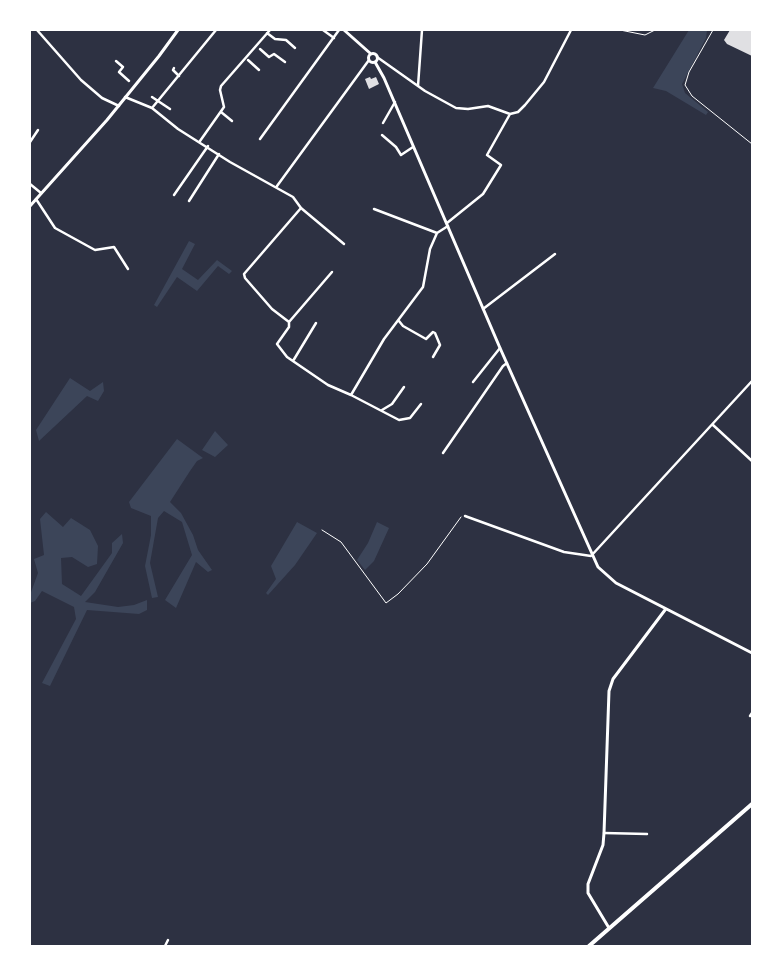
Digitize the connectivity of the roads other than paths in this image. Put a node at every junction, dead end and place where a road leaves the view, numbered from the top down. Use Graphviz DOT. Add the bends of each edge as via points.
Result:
graph roads {
  1 [pos="37,30"];
  2 [pos="178,30"];
  3 [pos="216,30"];
  4 [pos="324,30"];
  5 [pos="339,30"];
  6 [pos="344,30"];
  7 [pos="422,30"];
  8 [pos="571,30"];
  9 [pos="713,30"];
  10 [pos="268,31"];
  11 [pos="334,38"];
  12 [pos="260,48"];
  13 [pos="295,48"];
  14 [pos="371,54"];
  15 [pos="377,57"];
  16 [pos="246,58"];
  17 [pos="369,60"];
  18 [pos="116,61"];
  19 [pos="284,62"];
  20 [pos="375,62"];
  21 [pos="174,68"];
  22 [pos="259,70"];
  23 [pos="179,76"];
  24 [pos="129,81"];
  25 [pos="418,86"];
  26 [pos="126,97"];
  27 [pos="152,97"];
  28 [pos="157,101"];
  29 [pos="395,102"];
  30 [pos="119,106"];
  31 [pos="152,108"];
  32 [pos="170,109"];
  33 [pos="221,112"];
  34 [pos="510,114"];
  35 [pos="232,121"];
  36 [pos="383,123"];
  37 [pos="38,130"];
  38 [pos="382,135"];
  39 [pos="260,139"];
  40 [pos="200,140"];
  41 [pos="30,142"];
  42 [pos="752,144"];
  43 [pos="208,146"];
  44 [pos="414,146"];
  45 [pos="219,154"];
  46 [pos="30,184"];
  47 [pos="277,186"];
  48 [pos="41,194"];
  49 [pos="174,195"];
  50 [pos="36,199"];
  51 [pos="190,201"];
  52 [pos="30,206"];
  53 [pos="301,208"];
  54 [pos="374,209"];
  55 [pos="447,224"];
  56 [pos="437,233"];
  57 [pos="344,244"];
  58 [pos="555,254"];
  59 [pos="128,269"];
  60 [pos="332,272"];
  61 [pos="483,309"];
  62 [pos="399,321"];
  63 [pos="289,322"];
  64 [pos="316,323"];
  65 [pos="500,348"];
  66 [pos="433,357"];
  67 [pos="293,361"];
  68 [pos="507,363"];
  69 [pos="752,381"];
  70 [pos="473,382"];
  71 [pos="404,387"];
  72 [pos="351,395"];
  73 [pos="421,404"];
  74 [pos="381,410"];
  75 [pos="713,425"];
  76 [pos="442,453"];
  77 [pos="752,461"];
  78 [pos="465,516"];
  79 [pos="591,556"];
  80 [pos="665,610"];
  81 [pos="752,653"];
  82 [pos="752,804"];
  83 [pos="604,833"];
  84 [pos="647,834"];
  85 [pos="609,928"];
  86 [pos="168,940"];
  87 [pos="165,946"];
  88 [pos="588,946"];
  1 -- 30 [label="street" via="81,80 102,98"];
  2 -- 26 [label="street"];
  3 -- 23 [label="street"];
  4 -- 11 [label="street"];
  5 -- 11 [label="street"];
  6 -- 14 [label="street"];
  7 -- 25 [label="street"];
  8 -- 34 [label="street" via="544,82 526,105"];
  9 -- 42 [label="lane" via="685,85 692,96"];
  10 -- 13 [label="street" via="275,39 286,40"];
  10 -- 16 [label="street"];
  11 -- 39 [label="street"];
  12 -- 19 [label="street" via="269,57 274,54"];
  14 -- 15 [label="street"];
  14 -- 17 [label="street"];
  15 -- 20 [label="street"];
  15 -- 25 [label="street"];
  16 -- 22 [label="street"];
  16 -- 33 [label="street" via="221,86 224,107"];
  17 -- 20 [label="street"];
  17 -- 47 [label="street"];
  18 -- 24 [label="street" via="123,67 118,72"];
  20 -- 29 [label="street"];
  21 -- 23 [label="street"];
  23 -- 28 [label="street"];
  25 -- 34 [label="street" via="456,108 488,106"];
  26 -- 30 [label="street"];
  26 -- 31 [label="street"];
  27 -- 28 [label="street"];
  28 -- 31 [label="street"];
  28 -- 32 [label="street"];
  29 -- 36 [label="street"];
  29 -- 44 [label="street"];
  30 -- 48 [label="street"];
  31 -- 40 [label="street" via="178,129"];
  33 -- 35 [label="street"];
  33 -- 40 [label="street"];
  34 -- 55 [label="street" via="487,155 501,164 483,194"];
  37 -- 41 [label="street"];
  38 -- 44 [label="street" via="401,155"];
  40 -- 43 [label="street"];
  43 -- 45 [label="street"];
  43 -- 49 [label="street"];
  44 -- 55 [label="street"];
  45 -- 47 [label="street"];
  45 -- 51 [label="street"];
  46 -- 48 [label="street"];
  47 -- 53 [label="street" via="294,197"];
  48 -- 50 [label="street"];
  50 -- 52 [label="street"];
  50 -- 59 [label="street" via="55,228 95,250 114,247"];
  53 -- 57 [label="street"];
  53 -- 63 [label="street" via="244,274 272,309"];
  54 -- 56 [label="street"];
  55 -- 56 [label="street"];
  55 -- 61 [label="street"];
  56 -- 62 [label="street" via="428,258 423,288"];
  58 -- 61 [label="street"];
  60 -- 63 [label="street"];
  61 -- 65 [label="street"];
  62 -- 66 [label="street" via="426,339 435,333 440,345"];
  62 -- 72 [label="street" via="384,339"];
  63 -- 67 [label="street" via="277,344"];
  64 -- 67 [label="street"];
  65 -- 68 [label="street"];
  65 -- 70 [label="street"];
  67 -- 72 [label="street" via="328,385"];
  68 -- 76 [label="street"];
  68 -- 79 [label="street"];
  69 -- 75 [label="street"];
  71 -- 74 [label="street" via="392,404"];
  72 -- 74 [label="street"];
  73 -- 74 [label="street" via="405,420"];
  75 -- 77 [label="street"];
  75 -- 79 [label="street"];
  78 -- 79 [label="street" via="564,552"];
  79 -- 80 [label="street" via="607,577"];
  80 -- 81 [label="street"];
  80 -- 83 [label="street" via="613,679 609,690"];
  82 -- 85 [label="main road"];
  83 -- 84 [label="street"];
  83 -- 85 [label="street" via="588,893"];
  85 -- 88 [label="main road"];
  86 -- 87 [label="street"];
}
